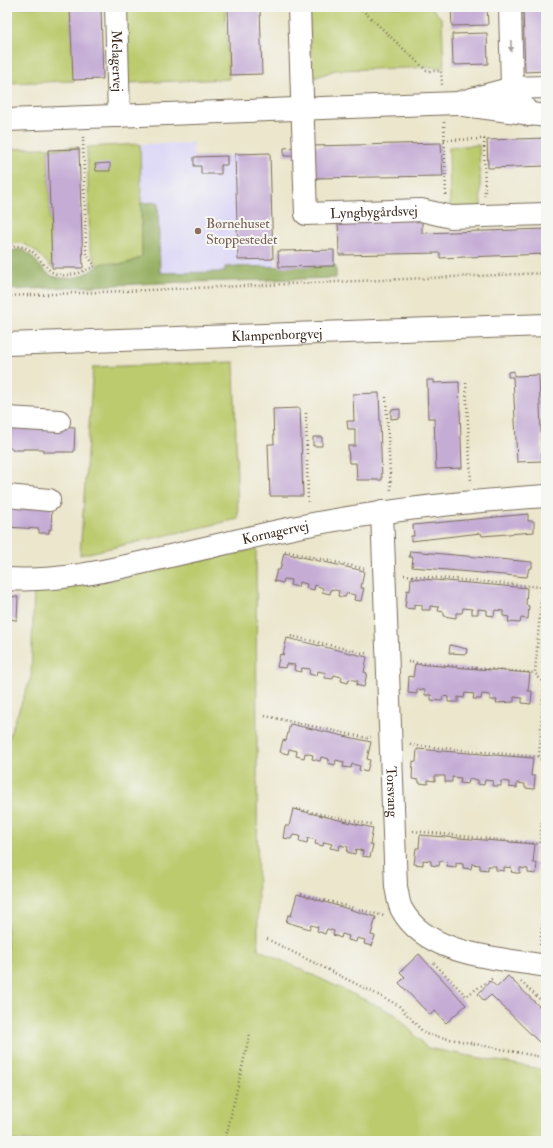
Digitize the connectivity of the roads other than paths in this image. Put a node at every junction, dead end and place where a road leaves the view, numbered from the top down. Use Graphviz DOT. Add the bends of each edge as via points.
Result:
graph roads {
  1 [pos="116,7"];
  2 [pos="299,7"];
  3 [pos="510,7"];
  4 [pos="546,87"];
  5 [pos="512,88"];
  6 [pos="457,104"];
  7 [pos="302,109"];
  8 [pos="537,115"];
  9 [pos="118,116"];
  10 [pos="7,120"];
  11 [pos="546,214"];
  12 [pos="546,325"];
  13 [pos="7,344"];
  14 [pos="7,418"];
  15 [pos="59,421"];
  16 [pos="7,496"];
  17 [pos="546,496"];
  18 [pos="49,500"];
  19 [pos="386,511"];
  20 [pos="7,579"];
  21 [pos="542,965"];
  1 -- 9 [label="street, Melagervej"];
  2 -- 7 [label="street"];
  3 -- 5 [label="street, one-way"];
  4 -- 5 [label="street"];
  5 -- 6 [label="street"];
  5 -- 8 [label="street"];
  6 -- 7 [label="street"];
  6 -- 8 [label="street"];
  7 -- 9 [label="street"];
  7 -- 11 [label="street, Lyngbygårdsvej" via="306,214 421,210 451,217"];
  9 -- 10 [label="street"];
  12 -- 13 [label="street, Klampenborgvej"];
  14 -- 15 [label="street"];
  16 -- 18 [label="street"];
  17 -- 19 [label="street, Kornagervej" via="471,501"];
  19 -- 20 [label="street, Kornagervej" via="108,570 62,577"];
  19 -- 21 [label="street, Torsvang" via="389,737 396,887 402,910 413,925 430,940 451,949"];
}
